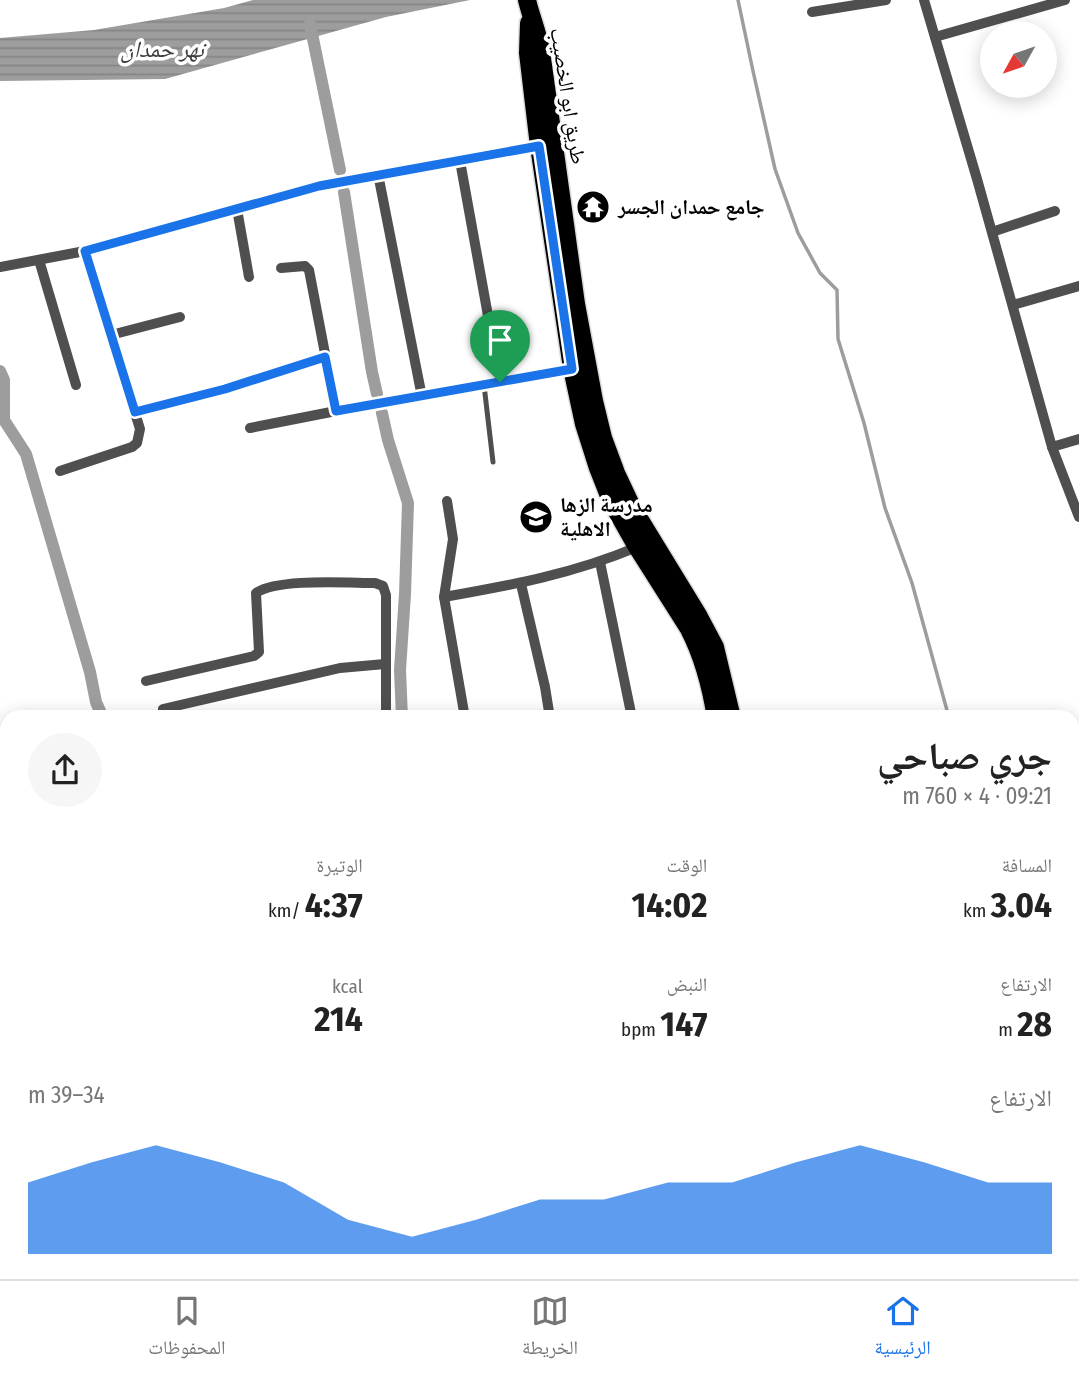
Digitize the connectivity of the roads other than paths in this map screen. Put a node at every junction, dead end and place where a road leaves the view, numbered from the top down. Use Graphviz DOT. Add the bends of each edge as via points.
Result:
graph roads {
  1 [pos="886,0"];
  2 [pos="924,0"];
  3 [pos="1065,0"];
  4 [pos="529,8"];
  5 [pos="811,12"];
  6 [pos="935,37"];
  7 [pos="539,146"];
  8 [pos="460,160"];
  9 [pos="378,174"];
  10 [pos="237,209"];
  11 [pos="1055,211"];
  12 [pos="992,232"];
  13 [pos="85,251"];
  14 [pos="40,260"];
  15 [pos="0,267"];
  16 [pos="281,268"];
  17 [pos="249,277"];
  18 [pos="1079,286"];
  19 [pos="1013,304"];
  20 [pos="569,305"];
  21 [pos="180,317"];
  22 [pos="111,335"];
  23 [pos="325,357"];
  24 [pos="572,369"];
  25 [pos="500,382"];
  26 [pos="76,384"];
  27 [pos="484,385"];
  28 [pos="422,397"];
  29 [pos="336,411"];
  30 [pos="135,412"];
  31 [pos="250,428"];
  32 [pos="1079,439"];
  33 [pos="1052,447"];
  34 [pos="493,463"];
  35 [pos="60,471"];
  36 [pos="447,501"];
  37 [pos="1079,517"];
  38 [pos="637,547"];
  39 [pos="600,562"];
  40 [pos="521,584"];
  41 [pos="444,597"];
  42 [pos="385,664"];
  43 [pos="146,681"];
  44 [pos="163,709"];
  45 [pos="386,710"];
  46 [pos="464,710"];
  47 [pos="549,710"];
  48 [pos="630,710"];
  49 [pos="715,710"];
  50 [pos="730,710"];
  1 -- 5 [label="street"];
  2 -- 6 [label="street"];
  3 -- 6 [label="street"];
  4 -- 7 [label="main road, طريق ابو الخصيب" via="528,53"];
  4 -- 20 [label="main road, طريق ابو الخصيب" via="541,51"];
  6 -- 12 [label="street"];
  7 -- 8 [label="street"];
  7 -- 20 [label="main road, طريق ابو الخصيب"];
  8 -- 9 [label="street"];
  8 -- 25 [label="street"];
  9 -- 10 [label="street"];
  9 -- 28 [label="street"];
  10 -- 13 [label="street"];
  10 -- 17 [label="street"];
  11 -- 12 [label="street"];
  12 -- 19 [label="street"];
  13 -- 14 [label="street"];
  13 -- 22 [label="street"];
  14 -- 15 [label="street"];
  14 -- 26 [label="street"];
  16 -- 23 [label="street" via="305,266 309,270"];
  18 -- 19 [label="street"];
  19 -- 33 [label="street"];
  20 -- 24 [label="main road, طريق ابو الخصيب"];
  20 -- 50 [label="main road, طريق ابو الخصيب" via="609,456 632,507 715,647"];
  21 -- 22 [label="street"];
  22 -- 30 [label="street"];
  23 -- 29 [label="street"];
  23 -- 30 [label="street"];
  24 -- 25 [label="street"];
  24 -- 38 [label="main road, طريق ابو الخصيب" via="598,468"];
  25 -- 27 [label="street"];
  27 -- 28 [label="street"];
  27 -- 34 [label="lane"];
  28 -- 29 [label="street"];
  29 -- 31 [label="street"];
  30 -- 35 [label="street" via="140,429 132,447"];
  32 -- 33 [label="street"];
  33 -- 37 [label="street"];
  36 -- 41 [label="street" via="453,539"];
  38 -- 39 [label="street"];
  38 -- 49 [label="main road, طريق ابو الخصيب" via="697,643"];
  39 -- 40 [label="street"];
  39 -- 48 [label="street"];
  40 -- 41 [label="street"];
  40 -- 47 [label="street"];
  41 -- 46 [label="street"];
  42 -- 43 [label="street" via="383,586 299,582 256,593 259,652 254,656"];
  42 -- 44 [label="street" via="340,668"];
  42 -- 45 [label="street"];
}
